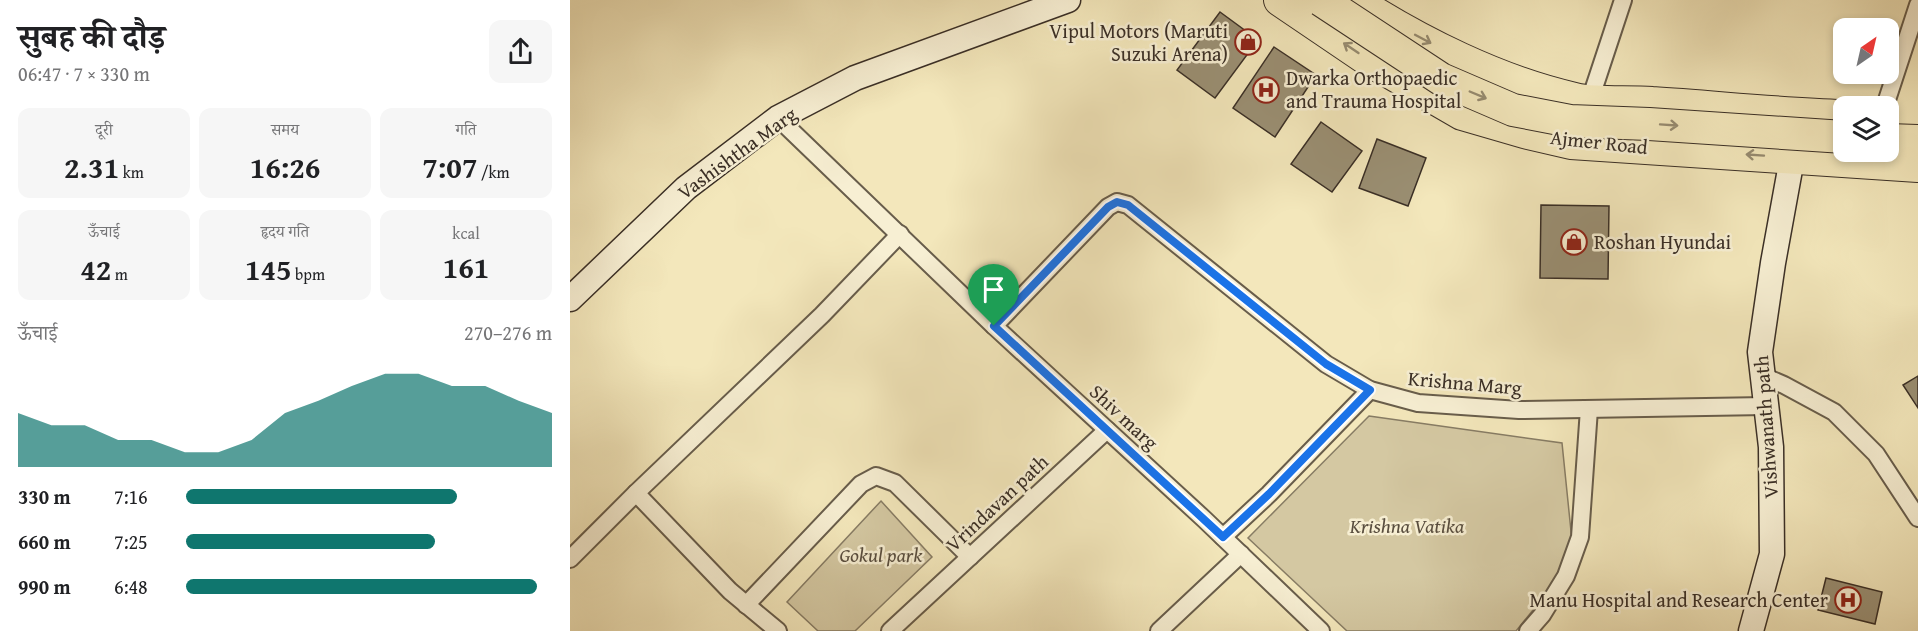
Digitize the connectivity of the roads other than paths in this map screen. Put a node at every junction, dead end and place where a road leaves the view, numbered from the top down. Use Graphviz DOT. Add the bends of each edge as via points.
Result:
graph roads {
  1 [pos="1068,0"];
  2 [pos="1280,0"];
  3 [pos="1321,0"];
  4 [pos="1354,0"];
  5 [pos="1623,0"];
  6 [pos="1918,5"];
  7 [pos="1888,96"];
  8 [pos="1590,100"];
  9 [pos="1800,115"];
  10 [pos="1833,116"];
  11 [pos="778,118"];
  12 [pos="1899,119"];
  13 [pos="1918,120"];
  14 [pos="1833,136"];
  15 [pos="1899,140"];
  16 [pos="1918,141"];
  17 [pos="1793,157"];
  18 [pos="1918,166"];
  19 [pos="900,234"];
  20 [pos="570,299"];
  21 [pos="994,326"];
  22 [pos="1763,376"];
  23 [pos="1370,390"];
  24 [pos="1766,406"];
  25 [pos="1589,409"];
  26 [pos="1107,430"];
  27 [pos="636,493"];
  28 [pos="1918,518"];
  29 [pos="1223,537"];
  30 [pos="1241,554"];
  31 [pos="970,557"];
  32 [pos="570,559"];
  33 [pos="746,605"];
  34 [pos="778,631"];
  35 [pos="890,631"];
  36 [pos="1159,631"];
  37 [pos="1321,631"];
  38 [pos="1528,631"];
  39 [pos="1751,631"];
  1 -- 11 [label="street, Vashishtha Marg" via="855,78"];
  17 -- 2 [label="highway, Ajmer Road, one-way" via="1571,143 1462,114 1368,59"];
  3 -- 14 [label="highway, one-way, bridge" via="1441,79 1513,110 1570,121"];
  4 -- 8 [label="highway, Ajmer Road, one-way" via="1454,56 1521,83"];
  5 -- 8 [label="street"];
  6 -- 7 [label="street"];
  8 -- 9 [label="highway, Ajmer Road"];
  9 -- 10 [label="highway, Ajmer Road"];
  9 -- 17 [label="street, Vishwanath path"];
  11 -- 19 [label="street, Shiv marg"];
  11 -- 20 [label="street, Vashishtha Marg" via="686,188"];
  12 -- 13 [label="highway"];
  15 -- 16 [label="highway"];
  17 -- 18 [label="highway, Ajmer Road"];
  17 -- 22 [label="street, Vishwanath path" via="1760,352"];
  19 -- 21 [label="street, Shiv marg"];
  19 -- 27 [label="street" via="822,315"];
  21 -- 23 [label="street, Krishna Marg" via="1117,202 1128,205 1326,364"];
  21 -- 26 [label="street, Shiv marg"];
  22 -- 24 [label="street, Vishwanath path"];
  22 -- 28 [label="street" via="1834,412 1876,454"];
  23 -- 25 [label="street, Krishna Marg" via="1418,403 1519,410"];
  23 -- 29 [label="street"];
  24 -- 25 [label="street, Krishna Marg"];
  24 -- 39 [label="street, Vishwanath path" via="1771,447 1772,554"];
  25 -- 38 [label="street" via="1580,537 1566,576"];
  26 -- 29 [label="street, Shiv marg"];
  26 -- 31 [label="street, Vrindavan path"];
  27 -- 32 [label="street"];
  27 -- 33 [label="street"];
  29 -- 30 [label="street, Shiv marg"];
  30 -- 36 [label="street"];
  30 -- 37 [label="street, Shiv marg"];
  31 -- 33 [label="street" via="895,483 876,476 861,484"];
  31 -- 35 [label="street, Vrindavan path"];
  33 -- 34 [label="street"];
}
